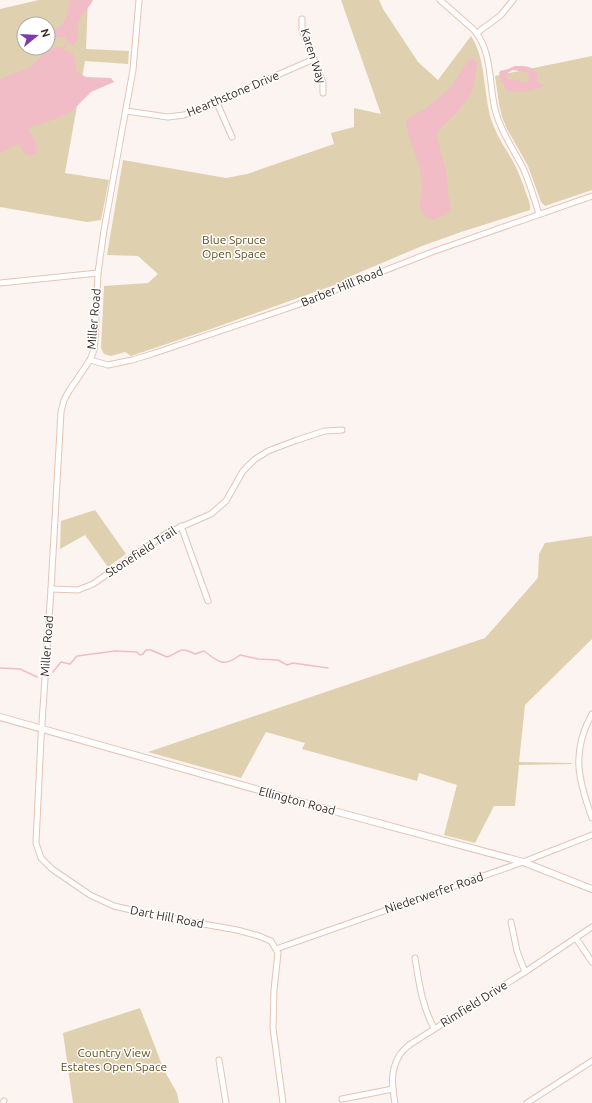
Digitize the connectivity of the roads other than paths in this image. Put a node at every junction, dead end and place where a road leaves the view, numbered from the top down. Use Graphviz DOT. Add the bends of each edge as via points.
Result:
graph roads {
  1 [pos="139,0"];
  2 [pos="440,0"];
  3 [pos="513,0"];
  4 [pos="302,19"];
  5 [pos="477,33"];
  6 [pos="314,59"];
  7 [pos="323,93"];
  8 [pos="217,103"];
  9 [pos="126,111"];
  10 [pos="232,137"];
  11 [pos="592,196"];
  12 [pos="539,214"];
  13 [pos="98,273"];
  14 [pos="0,283"];
  15 [pos="90,360"];
  16 [pos="342,430"];
  17 [pos="181,526"];
  18 [pos="51,589"];
  19 [pos="208,601"];
  20 [pos="592,714"];
  21 [pos="0,718"];
  22 [pos="41,729"];
  23 [pos="592,818"];
  24 [pos="592,836"];
  25 [pos="523,862"];
  26 [pos="592,889"];
  27 [pos="511,922"];
  28 [pos="592,927"];
  29 [pos="576,938"];
  30 [pos="276,949"];
  31 [pos="415,958"];
  32 [pos="592,962"];
  33 [pos="525,972"];
  34 [pos="434,1028"];
  35 [pos="219,1060"];
  36 [pos="592,1061"];
  37 [pos="392,1089"];
  38 [pos="342,1099"];
  39 [pos="226,1103"];
  40 [pos="283,1103"];
  41 [pos="395,1103"];
  42 [pos="527,1103"];
  1 -- 9 [label="street, Miller Road" via="133,70"];
  2 -- 5 [label="street"];
  3 -- 5 [label="street" via="501,15"];
  4 -- 6 [label="street, Karen Way" via="302,30"];
  5 -- 12 [label="street" via="487,57 496,113 526,175"];
  6 -- 7 [label="street, Karen Way" via="323,83"];
  6 -- 8 [label="street, Hearthstone Drive"];
  8 -- 9 [label="street, Hearthstone Drive" via="184,115 168,117"];
  8 -- 10 [label="street"];
  9 -- 13 [label="street, Miller Road"];
  11 -- 12 [label="street, Barber Hill Road"];
  12 -- 15 [label="street, Barber Hill Road" via="432,252 297,305 152,354 108,365"];
  13 -- 14 [label="street"];
  13 -- 15 [label="street, Miller Road" via="94,350"];
  15 -- 18 [label="street, Miller Road" via="69,391 61,412"];
  16 -- 17 [label="street, Stonefield Trail" via="325,431 268,451 243,471 226,501 211,514"];
  17 -- 18 [label="street, Stonefield Trail" via="85,588"];
  17 -- 19 [label="street"];
  18 -- 22 [label="street, Miller Road"];
  20 -- 23 [label="street" via="580,742 578,762 580,779"];
  21 -- 22 [label="main road, Ellington Road"];
  22 -- 25 [label="main road, Ellington Road"];
  22 -- 30 [label="street, Dart Hill Road" via="36,843 41,858 52,869 90,895 114,906 244,932 270,941"];
  24 -- 25 [label="street, Niederwerfer Road"];
  25 -- 26 [label="main road, Ellington Road"];
  25 -- 30 [label="street, Niederwerfer Road"];
  27 -- 33 [label="street" via="517,951"];
  28 -- 29 [label="street, Rimfield Drive"];
  29 -- 32 [label="street"];
  29 -- 33 [label="street, Rimfield Drive"];
  30 -- 40 [label="street" via="278,953 273,1028"];
  31 -- 34 [label="street" via="423,1001"];
  33 -- 34 [label="street, Rimfield Drive"];
  34 -- 37 [label="street, Rimfield Drive" via="409,1045 399,1056 392,1072"];
  35 -- 39 [label="street"];
  36 -- 42 [label="street"];
  37 -- 38 [label="street"];
  37 -- 41 [label="street, Rimfield Drive"];
}
